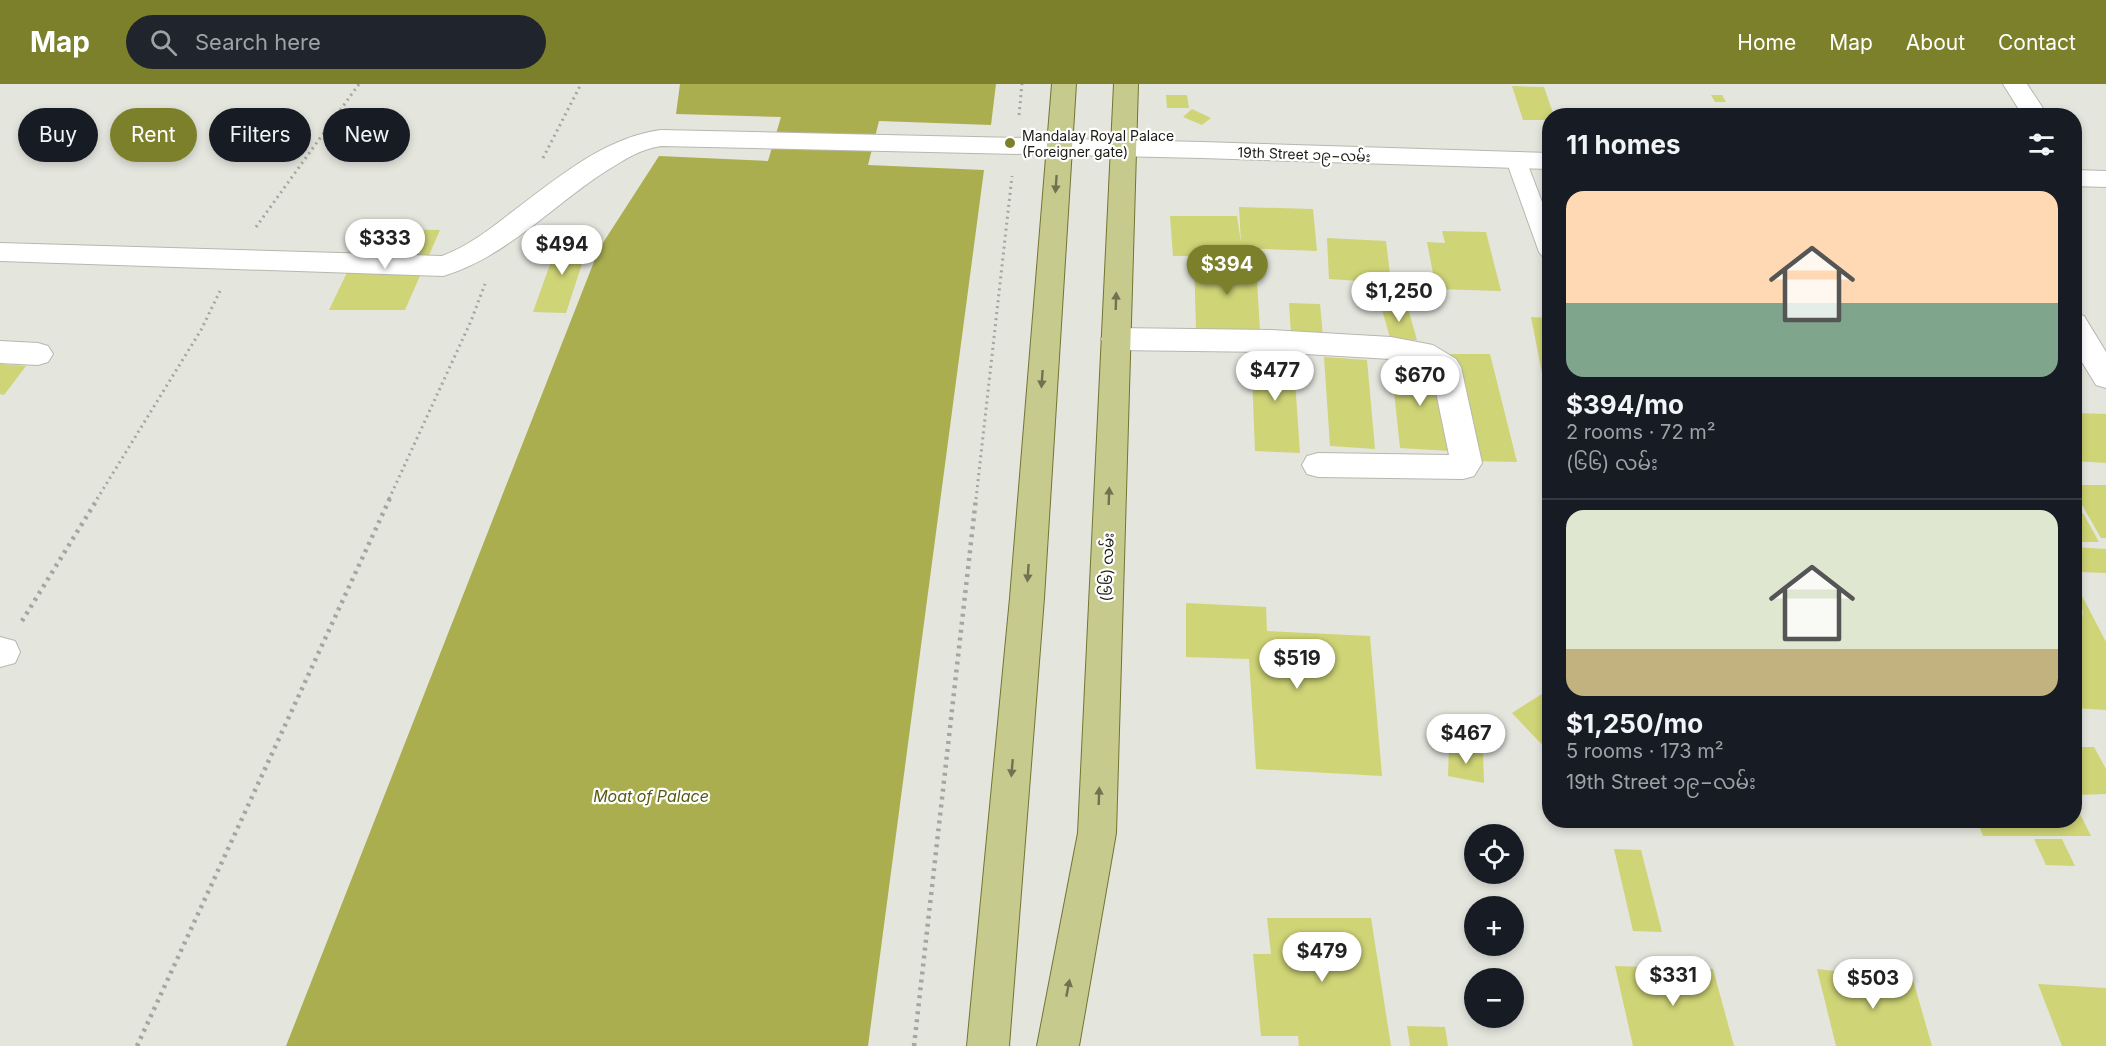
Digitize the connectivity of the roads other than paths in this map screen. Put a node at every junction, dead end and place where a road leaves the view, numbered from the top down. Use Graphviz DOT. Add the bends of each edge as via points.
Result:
graph roads {
  1 [pos="1064,84"];
  2 [pos="1126,84"];
  3 [pos="2015,84"];
  4 [pos="2031,108"];
  5 [pos="1059,148"];
  6 [pos="1121,150"];
  7 [pos="1516,160"];
  8 [pos="1542,161"];
  9 [pos="2082,177"];
  10 [pos="2106,179"];
  11 [pos="1542,230"];
  12 [pos="0,252"];
  13 [pos="2082,336"];
  14 [pos="1115,339"];
  15 [pos="0,352"];
  16 [pos="38,354"];
  17 [pos="2106,377"];
  18 [pos="1318,465"];
  19 [pos="988,1046"];
  20 [pos="1058,1046"];
  1 -- 5 [label="main road"];
  2 -- 6 [label="main road, (၆၆) လမ်း"];
  3 -- 4 [label="street"];
  5 -- 6 [label="street, 19th Street ၁၉−လမ်း"];
  5 -- 12 [label="street, 19th Street ၁၉−လမ်း" via="661,138 634,144 582,174 504,232 443,266"];
  5 -- 19 [label="main road, one-way" via="1027,598"];
  6 -- 7 [label="street, 19th Street ၁၉−လမ်း"];
  14 -- 6 [label="main road, (၆၆) လမ်း, one-way"];
  7 -- 8 [label="street, 19th Street ၁၉−လမ်း"];
  7 -- 11 [label="lane"];
  9 -- 10 [label="street"];
  13 -- 17 [label="street"];
  14 -- 18 [label="street" via="1270,341 1391,348 1423,353 1446,367 1464,449 1463,467"];
  20 -- 14 [label="main road, (၆၆) လမ်း, one-way" via="1097,833"];
  15 -- 16 [label="street"];
}
